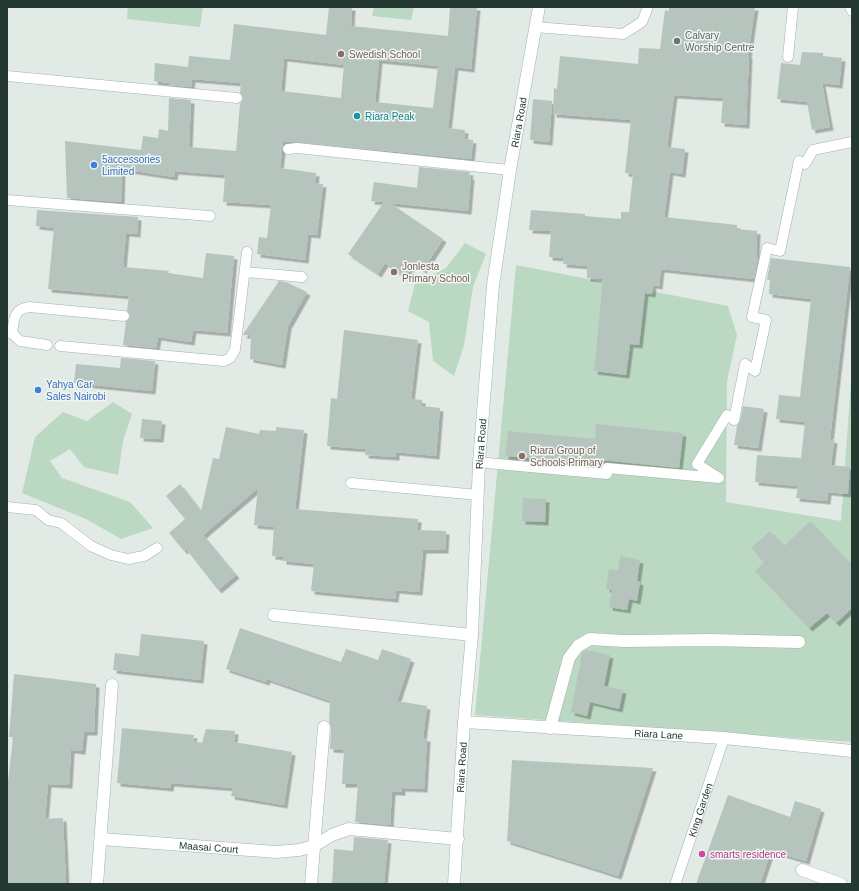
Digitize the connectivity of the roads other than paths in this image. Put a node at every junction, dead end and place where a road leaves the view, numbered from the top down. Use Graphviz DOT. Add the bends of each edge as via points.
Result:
graph roads {
  1 [pos="539,7"];
  2 [pos="648,7"];
  3 [pos="793,7"];
  4 [pos="850,7"];
  5 [pos="852,11"];
  6 [pos="535,28"];
  7 [pos="788,57"];
  8 [pos="7,76"];
  9 [pos="237,98"];
  10 [pos="852,142"];
  11 [pos="288,149"];
  12 [pos="510,170"];
  13 [pos="7,200"];
  14 [pos="210,216"];
  15 [pos="247,252"];
  16 [pos="245,272"];
  17 [pos="302,277"];
  18 [pos="124,316"];
  19 [pos="9,333"];
  20 [pos="47,345"];
  21 [pos="60,346"];
  22 [pos="487,463"];
  23 [pos="351,483"];
  24 [pos="478,495"];
  25 [pos="7,507"];
  26 [pos="157,548"];
  27 [pos="274,615"];
  28 [pos="472,635"];
  29 [pos="799,642"];
  30 [pos="112,685"];
  31 [pos="464,722"];
  32 [pos="324,728"];
  33 [pos="550,728"];
  34 [pos="724,738"];
  35 [pos="852,751"];
  36 [pos="102,839"];
  37 [pos="458,839"];
  38 [pos="314,846"];
  39 [pos="802,870"];
  40 [pos="676,882"];
  41 [pos="97,884"];
  42 [pos="311,884"];
  43 [pos="454,884"];
  44 [pos="841,884"];
  1 -- 6 [label="street, Riara Road"];
  2 -- 6 [label="lane" via="642,22 623,34"];
  3 -- 7 [label="lane"];
  4 -- 5 [label="lane"];
  6 -- 12 [label="street, Riara Road"];
  8 -- 9 [label="lane"];
  10 -- 22 [label="lane" via="813,150 805,164 800,161 780,251 767,248 752,317 766,320 755,370 745,364 734,420 727,415 696,464 719,478 607,468 607,474"];
  11 -- 12 [label="lane"];
  12 -- 24 [label="street, Riara Road" via="493,285"];
  13 -- 14 [label="lane"];
  15 -- 16 [label="lane"];
  16 -- 17 [label="lane"];
  16 -- 21 [label="lane" via="235,350 230,358 224,361"];
  18 -- 19 [label="lane" via="21,308 15,313"];
  19 -- 20 [label="lane" via="20,341"];
  23 -- 24 [label="lane"];
  24 -- 28 [label="street, Riara Road"];
  25 -- 26 [label="lane" via="36,510 48,520 61,523 91,546 111,555 128,559 144,556"];
  27 -- 28 [label="street"];
  28 -- 31 [label="street, Riara Road"];
  29 -- 33 [label="street" via="590,639 578,646 569,658"];
  30 -- 36 [label="street"];
  31 -- 33 [label="street, Riara Lane"];
  31 -- 37 [label="street, Riara Road"];
  32 -- 38 [label="street"];
  33 -- 34 [label="street, Riara Lane"];
  34 -- 35 [label="street, Riara Lane"];
  34 -- 40 [label="lane, King Garden"];
  36 -- 38 [label="street, Maasai Court" via="276,852"];
  36 -- 41 [label="street"];
  37 -- 38 [label="street, Maasai Court" via="349,830 332,835"];
  37 -- 43 [label="street, Riara Road"];
  38 -- 42 [label="street"];
  39 -- 44 [label="street"];
}
